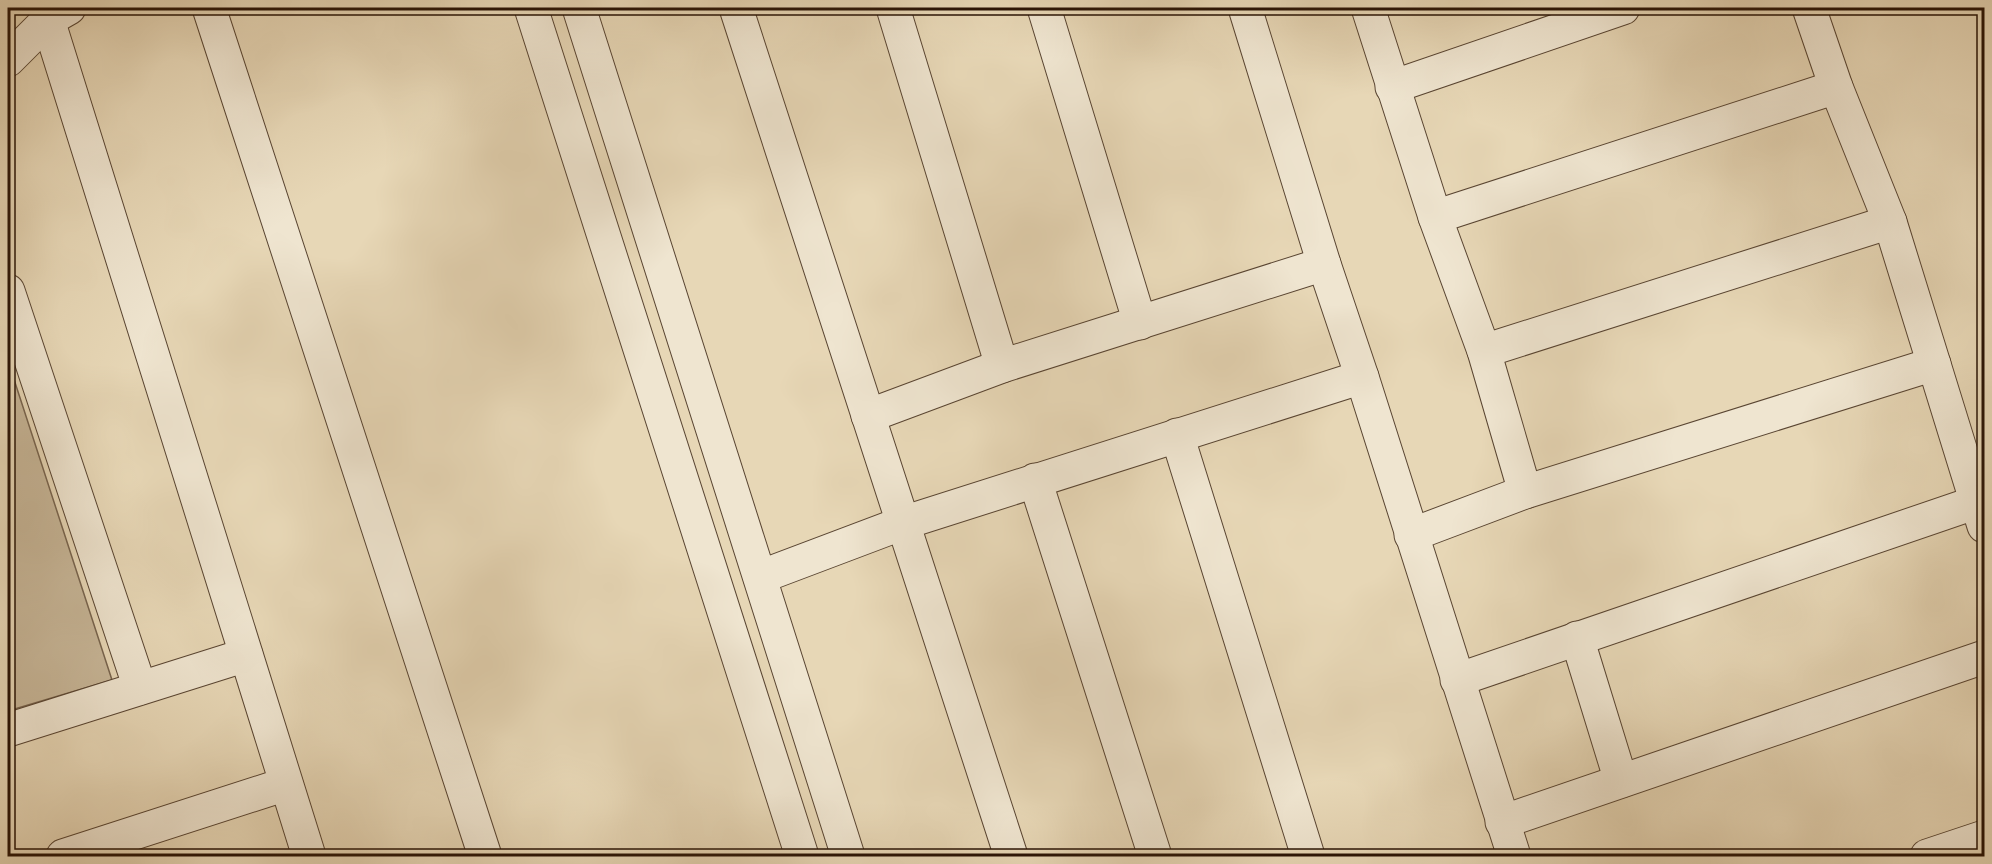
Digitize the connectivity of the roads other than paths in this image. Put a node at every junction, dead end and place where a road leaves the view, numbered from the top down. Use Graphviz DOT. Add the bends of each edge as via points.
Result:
graph roads {
  1 [pos="209,8"];
  2 [pos="531,8"];
  3 [pos="579,8"];
  4 [pos="736,8"];
  5 [pos="893,8"];
  6 [pos="1044,8"];
  7 [pos="1245,8"];
  8 [pos="1368,8"];
  9 [pos="1623,8"];
  10 [pos="1809,8"];
  11 [pos="59,14"];
  12 [pos="8,60"];
  13 [pos="1392,87"];
  14 [pos="1836,87"];
  15 [pos="1435,217"];
  16 [pos="1890,222"];
  17 [pos="1324,264"];
  18 [pos="8,291"];
  19 [pos="1140,323"];
  20 [pos="1484,351"];
  21 [pos="1934,364"];
  22 [pos="1002,366"];
  23 [pos="1362,377"];
  24 [pos="868,416"];
  25 [pos="1177,435"];
  26 [pos="1035,480"];
  27 [pos="1525,492"];
  28 [pos="1981,514"];
  29 [pos="903,523"];
  30 [pos="1411,535"];
  31 [pos="760,577"];
  32 [pos="1577,638"];
  33 [pos="246,655"];
  34 [pos="1984,657"];
  35 [pos="1456,680"];
  36 [pos="140,688"];
  37 [pos="8,730"];
  38 [pos="1621,782"];
  39 [pos="286,784"];
  40 [pos="1984,837"];
  41 [pos="1506,847"];
  42 [pos="63,856"];
  43 [pos="309,856"];
  44 [pos="485,856"];
  45 [pos="802,856"];
  46 [pos="848,856"];
  47 [pos="1011,856"];
  48 [pos="1155,856"];
  49 [pos="1308,856"];
  50 [pos="1927,856"];
  1 -- 44 [label="street"];
  2 -- 45 [label="street"];
  3 -- 31 [label="street"];
  4 -- 24 [label="street"];
  5 -- 22 [label="street"];
  6 -- 19 [label="street"];
  7 -- 17 [label="street"];
  8 -- 13 [label="street"];
  9 -- 13 [label="street"];
  10 -- 14 [label="street"];
  11 -- 12 [label="street"];
  11 -- 33 [label="street"];
  13 -- 15 [label="street"];
  14 -- 15 [label="street"];
  14 -- 16 [label="street"];
  15 -- 20 [label="street"];
  16 -- 20 [label="street"];
  16 -- 21 [label="street"];
  17 -- 19 [label="street"];
  17 -- 23 [label="street"];
  18 -- 36 [label="street"];
  19 -- 22 [label="street"];
  20 -- 27 [label="street"];
  21 -- 27 [label="street"];
  21 -- 28 [label="street"];
  22 -- 24 [label="street"];
  23 -- 25 [label="street"];
  23 -- 30 [label="street"];
  24 -- 29 [label="street"];
  25 -- 26 [label="street"];
  25 -- 49 [label="street"];
  26 -- 29 [label="street"];
  26 -- 48 [label="street"];
  27 -- 30 [label="street"];
  28 -- 32 [label="street"];
  29 -- 31 [label="street"];
  29 -- 47 [label="street"];
  30 -- 35 [label="street"];
  31 -- 46 [label="street"];
  32 -- 35 [label="street"];
  32 -- 38 [label="street"];
  33 -- 36 [label="street"];
  33 -- 39 [label="street"];
  34 -- 38 [label="street"];
  35 -- 41 [label="street"];
  36 -- 37 [label="street"];
  38 -- 41 [label="street"];
  39 -- 42 [label="street"];
  39 -- 43 [label="street"];
  40 -- 50 [label="street"];
}
